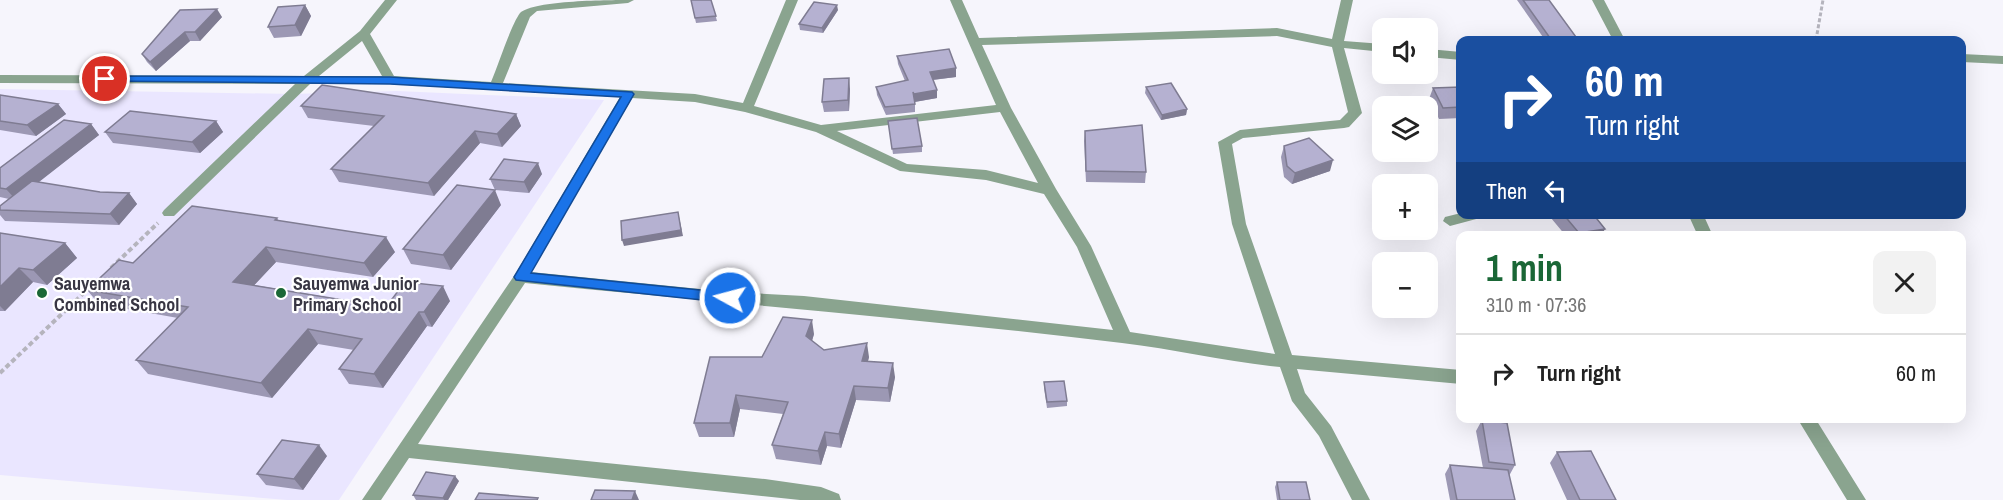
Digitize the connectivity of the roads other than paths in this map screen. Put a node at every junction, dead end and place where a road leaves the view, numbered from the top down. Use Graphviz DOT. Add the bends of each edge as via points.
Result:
graph roads {
  1 [pos="391,0"];
  2 [pos="628,0"];
  3 [pos="792,0"];
  4 [pos="956,0"];
  5 [pos="1347,0"];
  6 [pos="1598,0"];
  7 [pos="364,34"];
  8 [pos="1617,36"];
  9 [pos="975,42"];
  10 [pos="1337,44"];
  11 [pos="1372,47"];
  12 [pos="1438,54"];
  13 [pos="1456,56"];
  14 [pos="1966,58"];
  15 [pos="2003,60"];
  16 [pos="0,79"];
  17 [pos="390,80"];
  18 [pos="304,82"];
  19 [pos="495,88"];
  20 [pos="628,94"];
  21 [pos="747,108"];
  22 [pos="1004,108"];
  23 [pos="821,129"];
  24 [pos="1049,190"];
  25 [pos="169,213"];
  26 [pos="1457,219"];
  27 [pos="1450,221"];
  28 [pos="521,277"];
  29 [pos="1124,336"];
  30 [pos="1285,360"];
  31 [pos="1456,377"];
  32 [pos="1808,423"];
  33 [pos="404,450"];
  34 [pos="371,500"];
  35 [pos="832,500"];
  36 [pos="1361,500"];
  37 [pos="1857,500"];
  1 -- 7 [label="lane"];
  2 -- 19 [label="lane" via="534,8 525,15"];
  3 -- 21 [label="lane"];
  4 -- 9 [label="lane"];
  5 -- 10 [label="lane"];
  6 -- 8 [label="lane"];
  7 -- 17 [label="lane"];
  7 -- 18 [label="lane"];
  9 -- 10 [label="lane" via="1277,32"];
  9 -- 22 [label="lane"];
  10 -- 11 [label="lane"];
  10 -- 30 [label="lane" via="1355,113 1344,123 1240,134 1225,142 1239,224"];
  12 -- 13 [label="lane"];
  14 -- 15 [label="lane"];
  16 -- 18 [label="lane"];
  17 -- 18 [label="lane"];
  17 -- 19 [label="lane"];
  18 -- 25 [label="lane"];
  19 -- 20 [label="lane"];
  20 -- 21 [label="lane" via="695,98"];
  20 -- 28 [label="lane"];
  21 -- 23 [label="lane"];
  22 -- 23 [label="lane"];
  22 -- 24 [label="lane"];
  23 -- 24 [label="lane" via="905,168 986,175"];
  24 -- 29 [label="lane" via="1084,246"];
  26 -- 27 [label="lane"];
  28 -- 29 [label="lane"];
  28 -- 33 [label="lane"];
  29 -- 30 [label="lane"];
  30 -- 31 [label="lane"];
  30 -- 36 [label="lane" via="1298,396 1325,431"];
  32 -- 37 [label="lane"];
  33 -- 34 [label="lane"];
  33 -- 35 [label="lane" via="765,487"];
}
